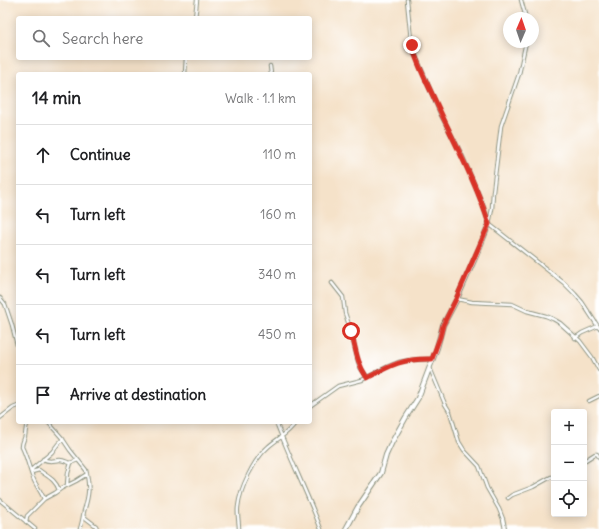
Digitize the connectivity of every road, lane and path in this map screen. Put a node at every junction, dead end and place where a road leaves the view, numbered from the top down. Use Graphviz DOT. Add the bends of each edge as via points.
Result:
graph roads {
  1 [pos="197,0"];
  2 [pos="407,0"];
  3 [pos="521,0"];
  4 [pos="524,12"];
  5 [pos="195,16"];
  6 [pos="525,48"];
  7 [pos="186,60"];
  8 [pos="270,66"];
  9 [pos="185,72"];
  10 [pos="271,72"];
  11 [pos="489,224"];
  12 [pos="332,283"];
  13 [pos="0,298"];
  14 [pos="456,299"];
  15 [pos="3,301"];
  16 [pos="0,304"];
  17 [pos="598,327"];
  18 [pos="576,338"];
  19 [pos="16,341"];
  20 [pos="432,359"];
  21 [pos="429,367"];
  22 [pos="599,370"];
  23 [pos="367,378"];
  24 [pos="599,396"];
  25 [pos="589,401"];
  26 [pos="312,405"];
  27 [pos="16,407"];
  28 [pos="0,418"];
  29 [pos="24,424"];
  30 [pos="27,424"];
  31 [pos="50,424"];
  32 [pos="277,424"];
  33 [pos="294,424"];
  34 [pos="25,430"];
  35 [pos="282,437"];
  36 [pos="63,438"];
  37 [pos="599,457"];
  38 [pos="43,459"];
  39 [pos="587,459"];
  40 [pos="78,460"];
  41 [pos="72,463"];
  42 [pos="31,471"];
  43 [pos="87,474"];
  44 [pos="551,477"];
  45 [pos="67,485"];
  46 [pos="59,490"];
  47 [pos="508,498"];
  48 [pos="44,499"];
  49 [pos="0,500"];
  50 [pos="83,516"];
  51 [pos="26,522"];
  52 [pos="35,529"];
  53 [pos="80,529"];
  54 [pos="97,529"];
  55 [pos="239,529"];
  56 [pos="321,529"];
  57 [pos="346,529"];
  58 [pos="505,529"];
  1 -- 5 [label="street"];
  2 -- 11 [label="street" via="414,52 441,115 462,155"];
  3 -- 4 [label="street"];
  6 -- 11 [label="street" via="519,74 501,126"];
  7 -- 9 [label="street"];
  8 -- 10 [label="street"];
  11 -- 14 [label="main road"];
  11 -- 17 [label="street" via="570,289"];
  12 -- 23 [label="street" via="343,297 358,361"];
  13 -- 15 [label="street"];
  14 -- 18 [label="street" via="514,305 554,319"];
  14 -- 20 [label="main road" via="443,325"];
  15 -- 16 [label="street"];
  15 -- 19 [label="street"];
  17 -- 18 [label="street"];
  18 -- 22 [label="street"];
  20 -- 21 [label="main road"];
  20 -- 23 [label="street" via="399,362"];
  21 -- 57 [label="main road" via="418,398 386,455 381,473"];
  21 -- 58 [label="street" via="450,412 460,442 479,466 503,517"];
  23 -- 26 [label="street" via="338,386"];
  24 -- 25 [label="street"];
  27 -- 28 [label="street"];
  29 -- 34 [label="street"];
  30 -- 34 [label="street"];
  31 -- 36 [label="street"];
  32 -- 35 [label="street"];
  33 -- 35 [label="street"];
  34 -- 42 [label="street" via="22,447"];
  35 -- 55 [label="street" via="266,448 246,478 237,511"];
  35 -- 56 [label="street"];
  36 -- 38 [label="street"];
  36 -- 40 [label="street"];
  37 -- 39 [label="street" via="595,454"];
  38 -- 41 [label="street"];
  38 -- 42 [label="street"];
  40 -- 41 [label="street"];
  40 -- 43 [label="street"];
  41 -- 45 [label="street"];
  42 -- 46 [label="street" via="39,470 49,476"];
  42 -- 48 [label="street"];
  43 -- 45 [label="street"];
  43 -- 50 [label="street" via="88,496"];
  44 -- 47 [label="street"];
  45 -- 46 [label="street"];
  46 -- 48 [label="street"];
  48 -- 51 [label="street" via="30,513"];
  49 -- 51 [label="street"];
  50 -- 53 [label="street"];
  50 -- 54 [label="street"];
  51 -- 52 [label="street"];
}
